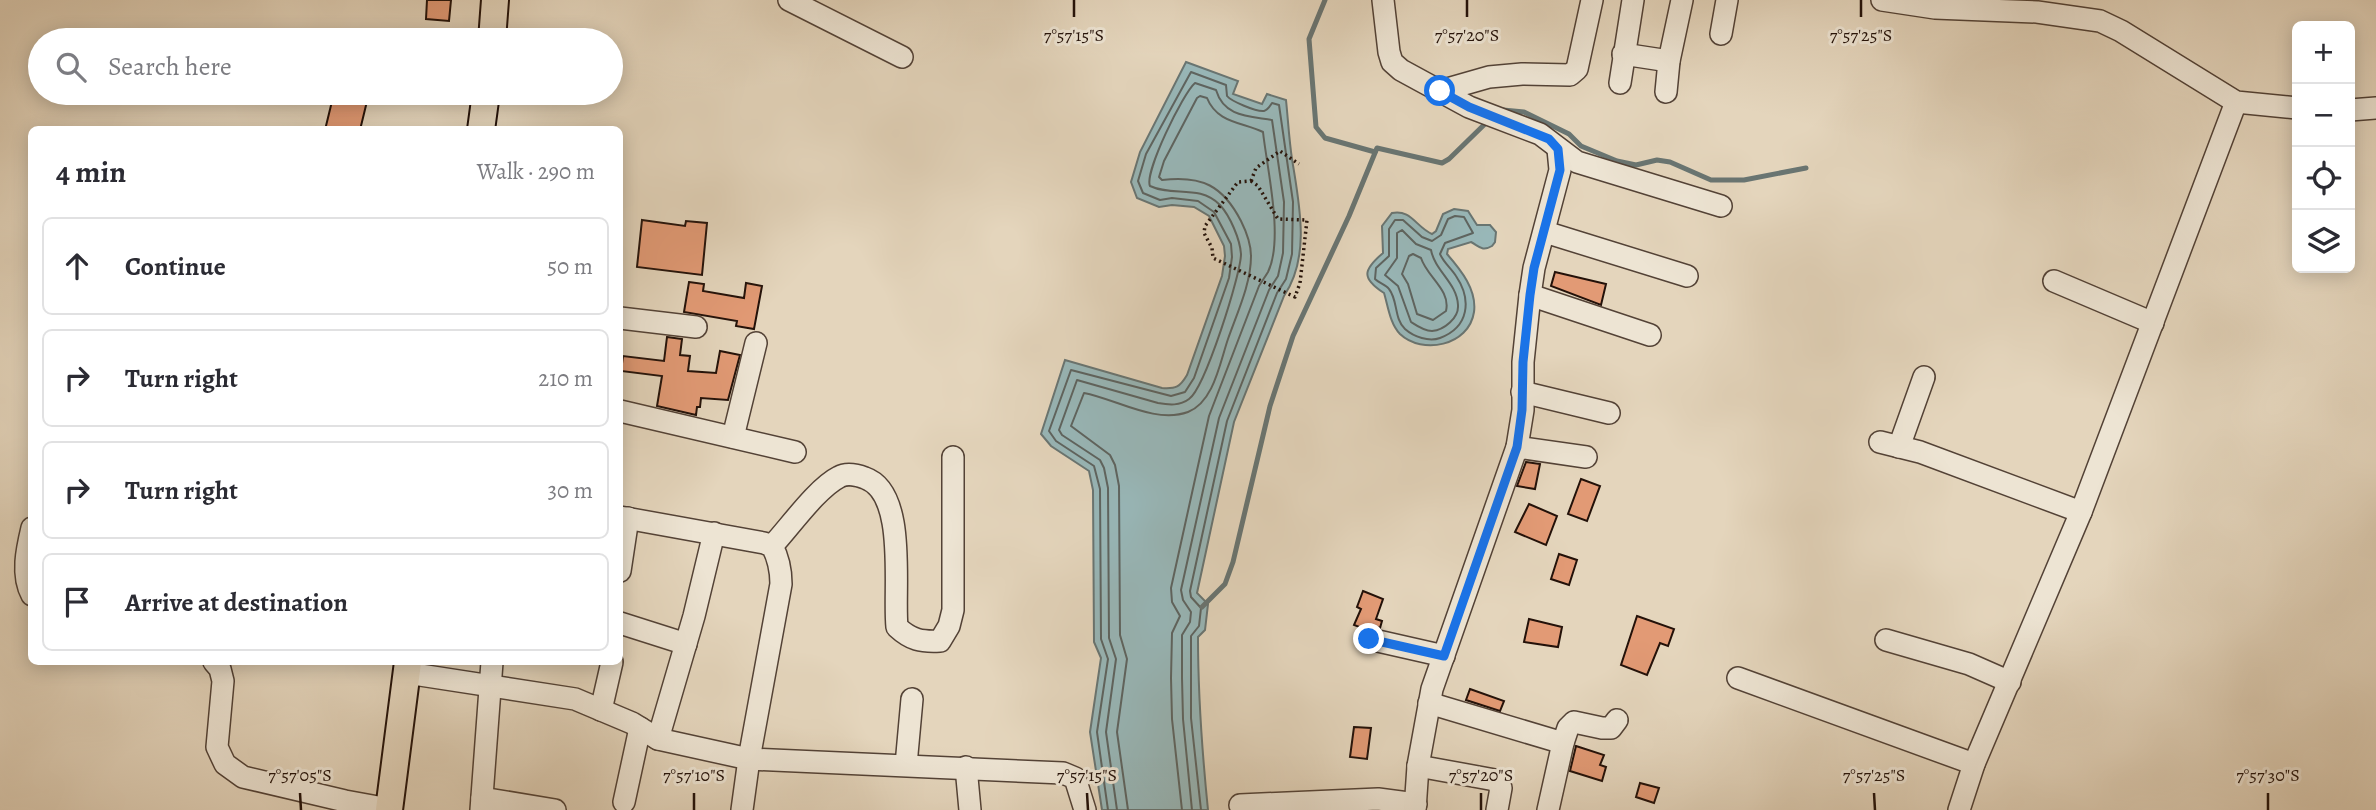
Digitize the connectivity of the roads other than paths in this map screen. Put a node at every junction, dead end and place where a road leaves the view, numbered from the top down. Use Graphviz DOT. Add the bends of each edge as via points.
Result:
graph roads {
  1 [pos="495,0"];
  2 [pos="789,0"];
  3 [pos="1383,0"];
  4 [pos="1592,0"];
  5 [pos="1633,0"];
  6 [pos="1682,0"];
  7 [pos="1727,0"];
  8 [pos="1882,0"];
  9 [pos="2044,10"];
  10 [pos="493,28"];
  11 [pos="1721,34"];
  12 [pos="1623,54"];
  13 [pos="902,57"];
  14 [pos="1669,61"];
  15 [pos="1620,83"];
  16 [pos="1440,91"];
  17 [pos="1666,92"];
  18 [pos="2236,102"];
  19 [pos="484,105"];
  20 [pos="2292,108"];
  21 [pos="2376,108"];
  22 [pos="2355,110"];
  23 [pos="482,126"];
  24 [pos="1558,149"];
  25 [pos="1721,206"];
  26 [pos="1545,232"];
  27 [pos="1686,276"];
  28 [pos="2054,281"];
  29 [pos="1530,295"];
  30 [pos="623,318"];
  31 [pos="2153,323"];
  32 [pos="696,327"];
  33 [pos="1650,335"];
  34 [pos="756,343"];
  35 [pos="1924,377"];
  36 [pos="1522,392"];
  37 [pos="623,412"];
  38 [pos="1609,414"];
  39 [pos="733,437"];
  40 [pos="1517,447"];
  41 [pos="795,452"];
  42 [pos="953,457"];
  43 [pos="1586,457"];
  44 [pos="2081,512"];
  45 [pos="624,518"];
  46 [pos="713,533"];
  47 [pos="772,547"];
  48 [pos="28,548"];
  49 [pos="28,579"];
  50 [pos="623,626"];
  51 [pos="1369,639"];
  52 [pos="1886,640"];
  53 [pos="686,644"];
  54 [pos="1444,656"];
  55 [pos="217,665"];
  56 [pos="492,665"];
  57 [pos="611,665"];
  58 [pos="407,667"];
  59 [pos="1738,678"];
  60 [pos="2010,682"];
  61 [pos="492,687"];
  62 [pos="912,699"];
  63 [pos="1429,703"];
  64 [pos="601,710"];
  65 [pos="1617,720"];
  66 [pos="650,734"];
  67 [pos="1563,743"];
  68 [pos="749,759"];
  69 [pos="1974,764"];
  70 [pos="906,765"];
  71 [pos="1418,766"];
  72 [pos="965,767"];
  73 [pos="624,802"];
  74 [pos="482,804"];
  75 [pos="1240,806"];
  76 [pos="1415,807"];
  77 [pos="389,810"];
  78 [pos="555,810"];
  79 [pos="742,810"];
  80 [pos="970,810"];
  81 [pos="1085,810"];
  82 [pos="1497,810"];
  83 [pos="1548,810"];
  84 [pos="1959,810"];
  1 -- 10 [label="main road"];
  2 -- 13 [label="street"];
  3 -- 16 [label="street" via="1392,62"];
  4 -- 16 [label="street" via="1577,69 1570,75 1489,77"];
  5 -- 12 [label="street"];
  6 -- 14 [label="street"];
  7 -- 11 [label="street"];
  8 -- 9 [label="street" via="1935,8"];
  9 -- 18 [label="street" via="2100,21 2121,31"];
  12 -- 14 [label="street"];
  12 -- 15 [label="street"];
  14 -- 17 [label="street"];
  16 -- 24 [label="street" via="1493,118 1540,134"];
  18 -- 20 [label="street"];
  18 -- 31 [label="street"];
  19 -- 23 [label="main road"];
  21 -- 22 [label="street"];
  24 -- 25 [label="street" via="1577,162"];
  24 -- 26 [label="street" via="1560,170"];
  26 -- 27 [label="street"];
  26 -- 29 [label="street"];
  28 -- 31 [label="street"];
  29 -- 33 [label="street"];
  29 -- 36 [label="street"];
  30 -- 32 [label="street"];
  31 -- 44 [label="street"];
  34 -- 39 [label="street"];
  35 -- 44 [label="street" via="1890,444"];
  36 -- 38 [label="street"];
  36 -- 40 [label="street"];
  37 -- 39 [label="street"];
  39 -- 41 [label="street"];
  40 -- 43 [label="street"];
  40 -- 54 [label="street"];
  42 -- 47 [label="street" via="953,610 940,641 915,640 897,627 896,532 880,489 869,480 840,476"];
  44 -- 60 [label="street"];
  45 -- 46 [label="street"];
  46 -- 47 [label="street"];
  46 -- 53 [label="street"];
  47 -- 68 [label="street" via="781,567 781,584"];
  48 -- 49 [label="street"];
  50 -- 53 [label="street"];
  51 -- 54 [label="street"];
  52 -- 60 [label="street" via="1969,664"];
  53 -- 66 [label="street"];
  54 -- 63 [label="street"];
  55 -- 77 [label="street" via="223,681 217,747 225,764 243,777"];
  56 -- 61 [label="street"];
  57 -- 64 [label="street"];
  58 -- 61 [label="street"];
  58 -- 77 [label="main road"];
  59 -- 69 [label="street"];
  60 -- 69 [label="street"];
  61 -- 64 [label="street" via="564,696"];
  61 -- 74 [label="street"];
  62 -- 70 [label="street"];
  63 -- 67 [label="street"];
  63 -- 71 [label="street"];
  64 -- 66 [label="street"];
  65 -- 67 [label="street" via="1611,728 1574,722"];
  66 -- 68 [label="street"];
  66 -- 73 [label="street"];
  67 -- 83 [label="street"];
  68 -- 70 [label="street"];
  68 -- 79 [label="street"];
  69 -- 84 [label="street"];
  70 -- 72 [label="street"];
  71 -- 76 [label="street"];
  71 -- 82 [label="street" via="1495,780 1501,788"];
  72 -- 80 [label="street"];
  72 -- 81 [label="street" via="1070,775"];
  74 -- 78 [label="street"];
  75 -- 76 [label="street" via="1377,799"];
}
